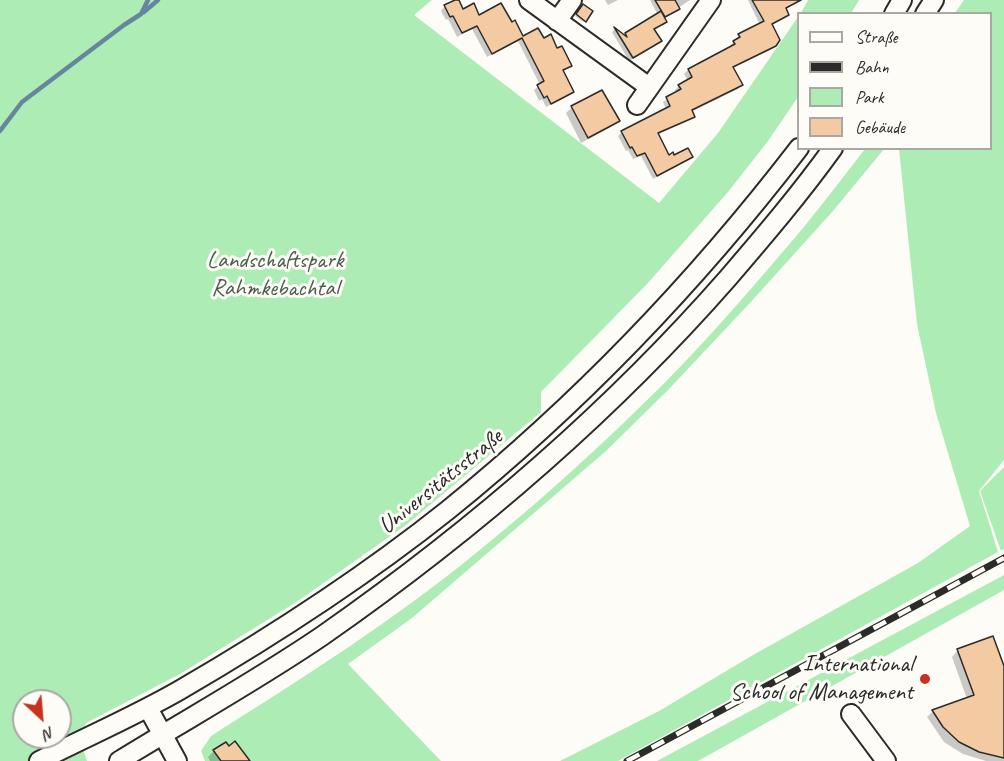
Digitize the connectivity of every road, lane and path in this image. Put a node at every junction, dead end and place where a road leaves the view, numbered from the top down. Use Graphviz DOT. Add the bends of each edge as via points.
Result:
graph roads {
  1 [pos="529,0"];
  2 [pos="572,0"];
  3 [pos="711,0"];
  4 [pos="557,21"];
  5 [pos="649,87"];
  6 [pos="637,105"];
  7 [pos="797,150"];
  8 [pos="831,150"];
  9 [pos="148,708"];
  10 [pos="851,714"];
  11 [pos="162,734"];
  12 [pos="39,761"];
  13 [pos="119,761"];
  14 [pos="177,761"];
  15 [pos="886,761"];
  1 -- 4 [label="street"];
  2 -- 4 [label="street"];
  3 -- 5 [label="street"];
  4 -- 5 [label="street"];
  5 -- 6 [label="street"];
  7 -- 9 [label="street, Universitätsstraße" via="672,300 516,453 410,540 323,602"];
  8 -- 11 [label="street" via="765,235 664,348 516,488 435,554 331,630"];
  9 -- 11 [label="street"];
  9 -- 12 [label="street, Universitätsstraße"];
  10 -- 15 [label="street"];
  11 -- 13 [label="street"];
  11 -- 14 [label="street"];
}
